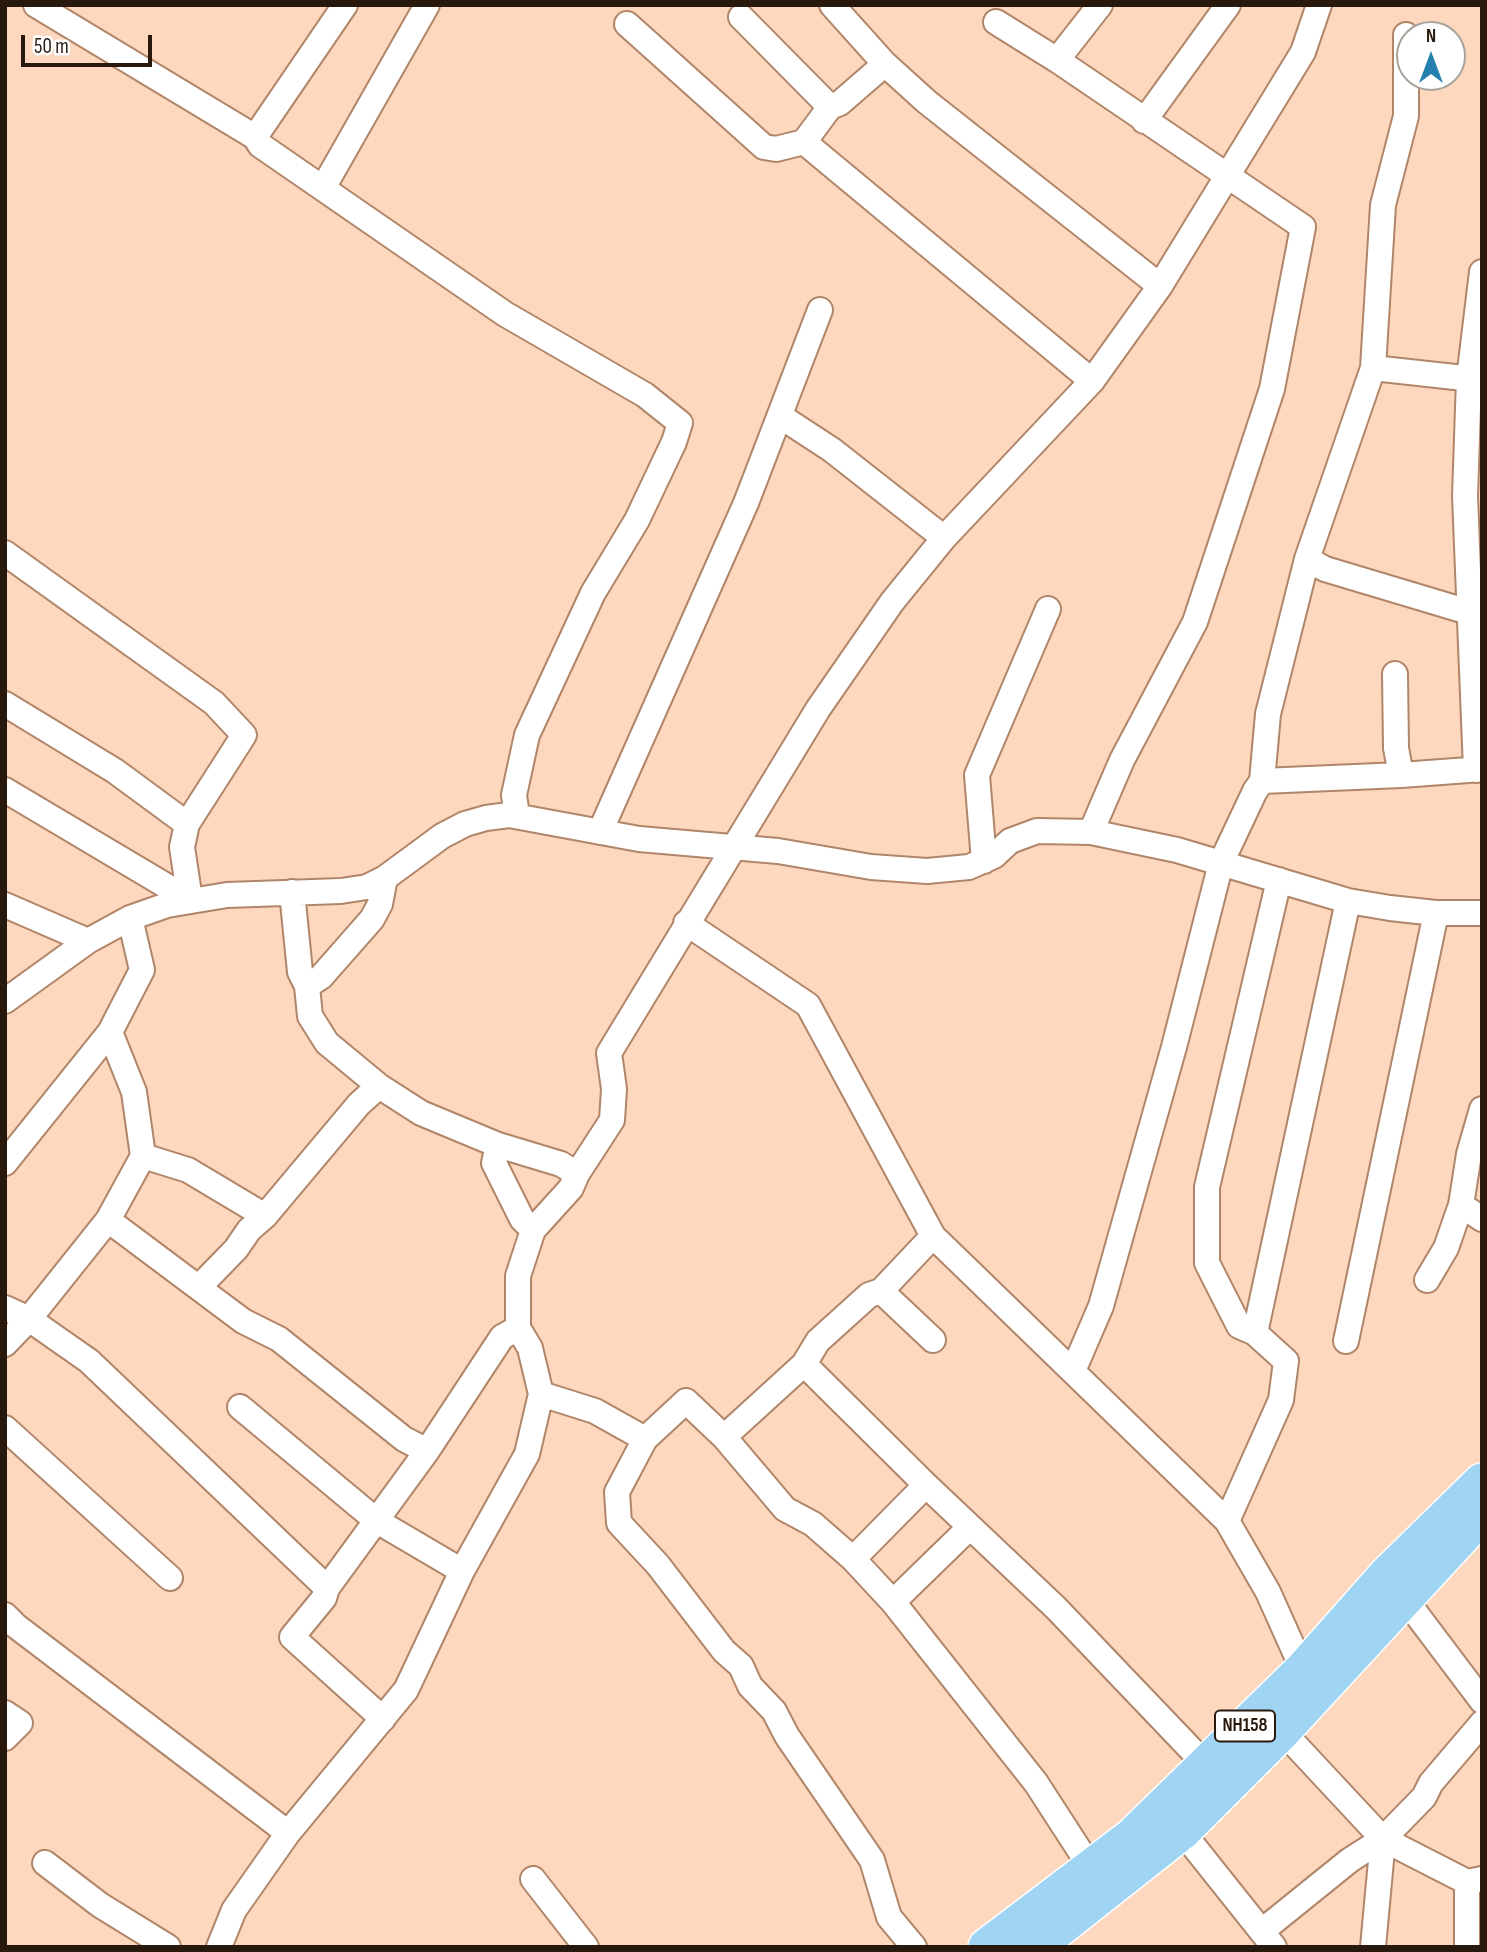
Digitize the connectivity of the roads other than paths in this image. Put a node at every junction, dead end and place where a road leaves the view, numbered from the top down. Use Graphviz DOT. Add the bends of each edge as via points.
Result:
graph roads {
  1 [pos="36,5"];
  2 [pos="345,5"];
  3 [pos="427,5"];
  4 [pos="832,5"];
  5 [pos="1100,5"];
  6 [pos="1228,5"];
  7 [pos="1319,5"];
  8 [pos="741,17"];
  9 [pos="996,22"];
  10 [pos="627,24"];
  11 [pos="1057,60"];
  12 [pos="885,64"];
  13 [pos="1406,91"];
  14 [pos="830,107"];
  15 [pos="1144,121"];
  16 [pos="255,137"];
  17 [pos="804,142"];
  18 [pos="1227,176"];
  19 [pos="323,188"];
  20 [pos="1482,272"];
  21 [pos="1160,286"];
  22 [pos="820,310"];
  23 [pos="1373,368"];
  24 [pos="1476,380"];
  25 [pos="1092,381"];
  26 [pos="780,416"];
  27 [pos="944,538"];
  28 [pos="5,553"];
  29 [pos="1307,559"];
  30 [pos="1048,609"];
  31 [pos="1476,614"];
  32 [pos="1395,674"];
  33 [pos="5,704"];
  34 [pos="1479,769"];
  35 [pos="1401,775"];
  36 [pos="1262,781"];
  37 [pos="5,790"];
  38 [pos="517,817"];
  39 [pos="187,824"];
  40 [pos="600,832"];
  41 [pos="1091,832"];
  42 [pos="731,849"];
  43 [pos="984,861"];
  44 [pos="1221,863"];
  45 [pos="385,878"];
  46 [pos="1279,880"];
  47 [pos="292,892"];
  48 [pos="190,900"];
  49 [pos="1348,901"];
  50 [pos="5,905"];
  51 [pos="1436,913"];
  52 [pos="1482,913"];
  53 [pos="130,918"];
  54 [pos="686,923"];
  55 [pos="88,941"];
  56 [pos="307,986"];
  57 [pos="8,996"];
  58 [pos="110,1032"];
  59 [pos="379,1086"];
  60 [pos="1482,1110"];
  61 [pos="498,1145"];
  62 [pos="143,1156"];
  63 [pos="5,1163"];
  64 [pos="576,1174"];
  65 [pos="1461,1205"];
  66 [pos="265,1216"];
  67 [pos="1482,1219"];
  68 [pos="108,1220"];
  69 [pos="533,1230"];
  70 [pos="933,1236"];
  71 [pos="1427,1280"];
  72 [pos="200,1287"];
  73 [pos="881,1291"];
  74 [pos="5,1308"];
  75 [pos="29,1319"];
  76 [pos="518,1328"];
  77 [pos="1255,1333"];
  78 [pos="933,1340"];
  79 [pos="1346,1341"];
  80 [pos="5,1344"];
  81 [pos="804,1364"];
  82 [pos="1073,1371"];
  83 [pos="541,1394"];
  84 [pos="240,1407"];
  85 [pos="5,1428"];
  86 [pos="724,1437"];
  87 [pos="645,1439"];
  88 [pos="426,1451"];
  89 [pos="1482,1482"];
  90 [pos="926,1485"];
  91 [pos="377,1521"];
  92 [pos="1227,1521"];
  93 [pos="1472,1524"];
  94 [pos="969,1528"];
  95 [pos="853,1559"];
  96 [pos="461,1572"];
  97 [pos="170,1578"];
  98 [pos="1395,1586"];
  99 [pos="327,1588"];
  100 [pos="893,1602"];
  101 [pos="5,1615"];
  102 [pos="1303,1670"];
  103 [pos="1482,1701"];
  104 [pos="5,1713"];
  105 [pos="383,1719"];
  106 [pos="1272,1720"];
  107 [pos="1482,1723"];
  108 [pos="5,1738"];
  109 [pos="1206,1765"];
  110 [pos="1172,1819"];
  111 [pos="288,1833"];
  112 [pos="1382,1839"];
  113 [pos="45,1863"];
  114 [pos="1091,1868"];
  115 [pos="533,1879"];
  116 [pos="1474,1881"];
  117 [pos="1268,1939"];
  118 [pos="168,1947"];
  119 [pos="219,1947"];
  120 [pos="586,1947"];
  121 [pos="914,1947"];
  122 [pos="987,1947"];
  123 [pos="1035,1947"];
  124 [pos="1373,1947"];
  125 [pos="1467,1947"];
  1 -- 16 [label="street"];
  2 -- 16 [label="street"];
  3 -- 19 [label="street"];
  4 -- 12 [label="street"];
  5 -- 11 [label="street"];
  6 -- 15 [label="street"];
  7 -- 18 [label="street" via="1303,52"];
  8 -- 14 [label="street"];
  9 -- 11 [label="street"];
  10 -- 17 [label="street" via="764,146 776,149"];
  11 -- 15 [label="street"];
  12 -- 14 [label="street"];
  12 -- 21 [label="street"];
  13 -- 23 [label="street" via="1406,116 1382,205"];
  14 -- 17 [label="street"];
  15 -- 18 [label="street"];
  16 -- 19 [label="street"];
  17 -- 25 [label="street"];
  18 -- 21 [label="street"];
  18 -- 41 [label="street" via="1303,227 1272,389 1195,622 1122,760"];
  19 -- 38 [label="street" via="505,314 645,395 680,423 637,520 593,593 527,735 513,795"];
  20 -- 24 [label="street"];
  21 -- 25 [label="street"];
  22 -- 26 [label="street"];
  23 -- 24 [label="street"];
  23 -- 29 [label="street"];
  24 -- 31 [label="street" via="1465,496"];
  25 -- 27 [label="street"];
  26 -- 27 [label="street" via="832,450"];
  26 -- 40 [label="street"];
  27 -- 42 [label="street" via="892,602 818,709"];
  28 -- 39 [label="street" via="214,703 244,735"];
  29 -- 31 [label="street" via="1325,569"];
  29 -- 36 [label="street" via="1268,714"];
  30 -- 43 [label="street" via="977,775"];
  31 -- 34 [label="street"];
  32 -- 35 [label="street"];
  33 -- 39 [label="street" via="115,771"];
  34 -- 35 [label="street"];
  35 -- 36 [label="street"];
  36 -- 44 [label="street"];
  37 -- 48 [label="street"];
  38 -- 40 [label="street"];
  38 -- 45 [label="street" via="465,824"];
  39 -- 48 [label="street" via="182,847"];
  40 -- 42 [label="street"];
  41 -- 43 [label="street" via="1037,831 1010,841"];
  41 -- 44 [label="street"];
  42 -- 43 [label="street" via="778,851 899,870 969,867"];
  42 -- 54 [label="street"];
  44 -- 46 [label="street"];
  44 -- 82 [label="street" via="1101,1306"];
  45 -- 47 [label="street" via="367,887 341,891"];
  45 -- 56 [label="street" via="372,919 321,977"];
  46 -- 49 [label="street"];
  46 -- 77 [label="street" via="1207,1187 1207,1263 1239,1326"];
  47 -- 48 [label="street"];
  47 -- 56 [label="street" via="300,972"];
  48 -- 53 [label="street"];
  49 -- 51 [label="street"];
  49 -- 77 [label="street"];
  50 -- 55 [label="street"];
  51 -- 52 [label="street"];
  51 -- 79 [label="street"];
  53 -- 55 [label="street"];
  53 -- 58 [label="street" via="142,970"];
  54 -- 64 [label="street" via="609,1053 614,1089 611,1120"];
  54 -- 70 [label="street" via="808,1005"];
  55 -- 57 [label="street"];
  56 -- 59 [label="street" via="310,1016 327,1043"];
  58 -- 62 [label="street" via="134,1092"];
  58 -- 63 [label="street"];
  59 -- 61 [label="street" via="421,1113"];
  59 -- 66 [label="street"];
  60 -- 65 [label="street"];
  61 -- 64 [label="street" via="561,1164"];
  61 -- 69 [label="street" via="494,1163 522,1219"];
  62 -- 66 [label="street" via="188,1170"];
  62 -- 68 [label="street"];
  64 -- 69 [label="street" via="571,1188"];
  65 -- 67 [label="street"];
  65 -- 71 [label="street" via="1446,1248"];
  66 -- 72 [label="street"];
  68 -- 72 [label="street"];
  68 -- 75 [label="street"];
  69 -- 76 [label="street" via="518,1276"];
  70 -- 73 [label="street"];
  70 -- 82 [label="street"];
  72 -- 88 [label="street" via="243,1321 279,1339 404,1439"];
  73 -- 78 [label="street"];
  73 -- 81 [label="street" via="869,1295 818,1341"];
  74 -- 75 [label="street"];
  75 -- 80 [label="street"];
  75 -- 99 [label="street" via="89,1361"];
  76 -- 83 [label="street" via="530,1348"];
  76 -- 88 [label="street" via="502,1337"];
  77 -- 92 [label="street" via="1286,1361 1282,1400"];
  81 -- 86 [label="street"];
  81 -- 90 [label="street"];
  82 -- 92 [label="street"];
  83 -- 87 [label="street" via="595,1411"];
  83 -- 96 [label="street" via="527,1454"];
  84 -- 91 [label="street"];
  85 -- 97 [label="street"];
  86 -- 87 [label="street" via="686,1401"];
  86 -- 95 [label="street" via="785,1509 814,1524"];
  87 -- 121 [label="street" via="617,1492 619,1522 658,1564 774,1711 872,1860 889,1917"];
  88 -- 91 [label="street"];
  89 -- 93 [label="highway, NH158"];
  90 -- 94 [label="street"];
  90 -- 95 [label="street"];
  91 -- 96 [label="street"];
  91 -- 99 [label="street"];
  92 -- 102 [label="street" via="1268,1592"];
  93 -- 98 [label="highway, NH158"];
  94 -- 100 [label="street"];
  94 -- 109 [label="street" via="1056,1608"];
  95 -- 100 [label="street"];
  96 -- 105 [label="street" via="406,1690"];
  98 -- 102 [label="highway, NH158"];
  98 -- 103 [label="street"];
  98 -- 106 [label="highway"];
  99 -- 105 [label="street" via="292,1637"];
  100 -- 114 [label="street" via="1036,1783"];
  101 -- 111 [label="street"];
  102 -- 106 [label="highway, NH158"];
  104 -- 108 [label="street" via="20,1723"];
  105 -- 111 [label="street"];
  106 -- 109 [label="highway, NH158"];
  106 -- 110 [label="highway"];
  106 -- 112 [label="street"];
  107 -- 112 [label="street" via="1424,1797"];
  109 -- 110 [label="highway, NH158"];
  110 -- 114 [label="highway, NH158" via="1132,1837"];
  110 -- 117 [label="street"];
  110 -- 123 [label="highway"];
  111 -- 119 [label="street" via="234,1910"];
  112 -- 116 [label="street"];
  112 -- 117 [label="street" via="1350,1860"];
  112 -- 124 [label="street"];
  113 -- 118 [label="street" via="100,1905"];
  114 -- 122 [label="highway, NH158"];
  115 -- 120 [label="street"];
  116 -- 125 [label="street"];
}
